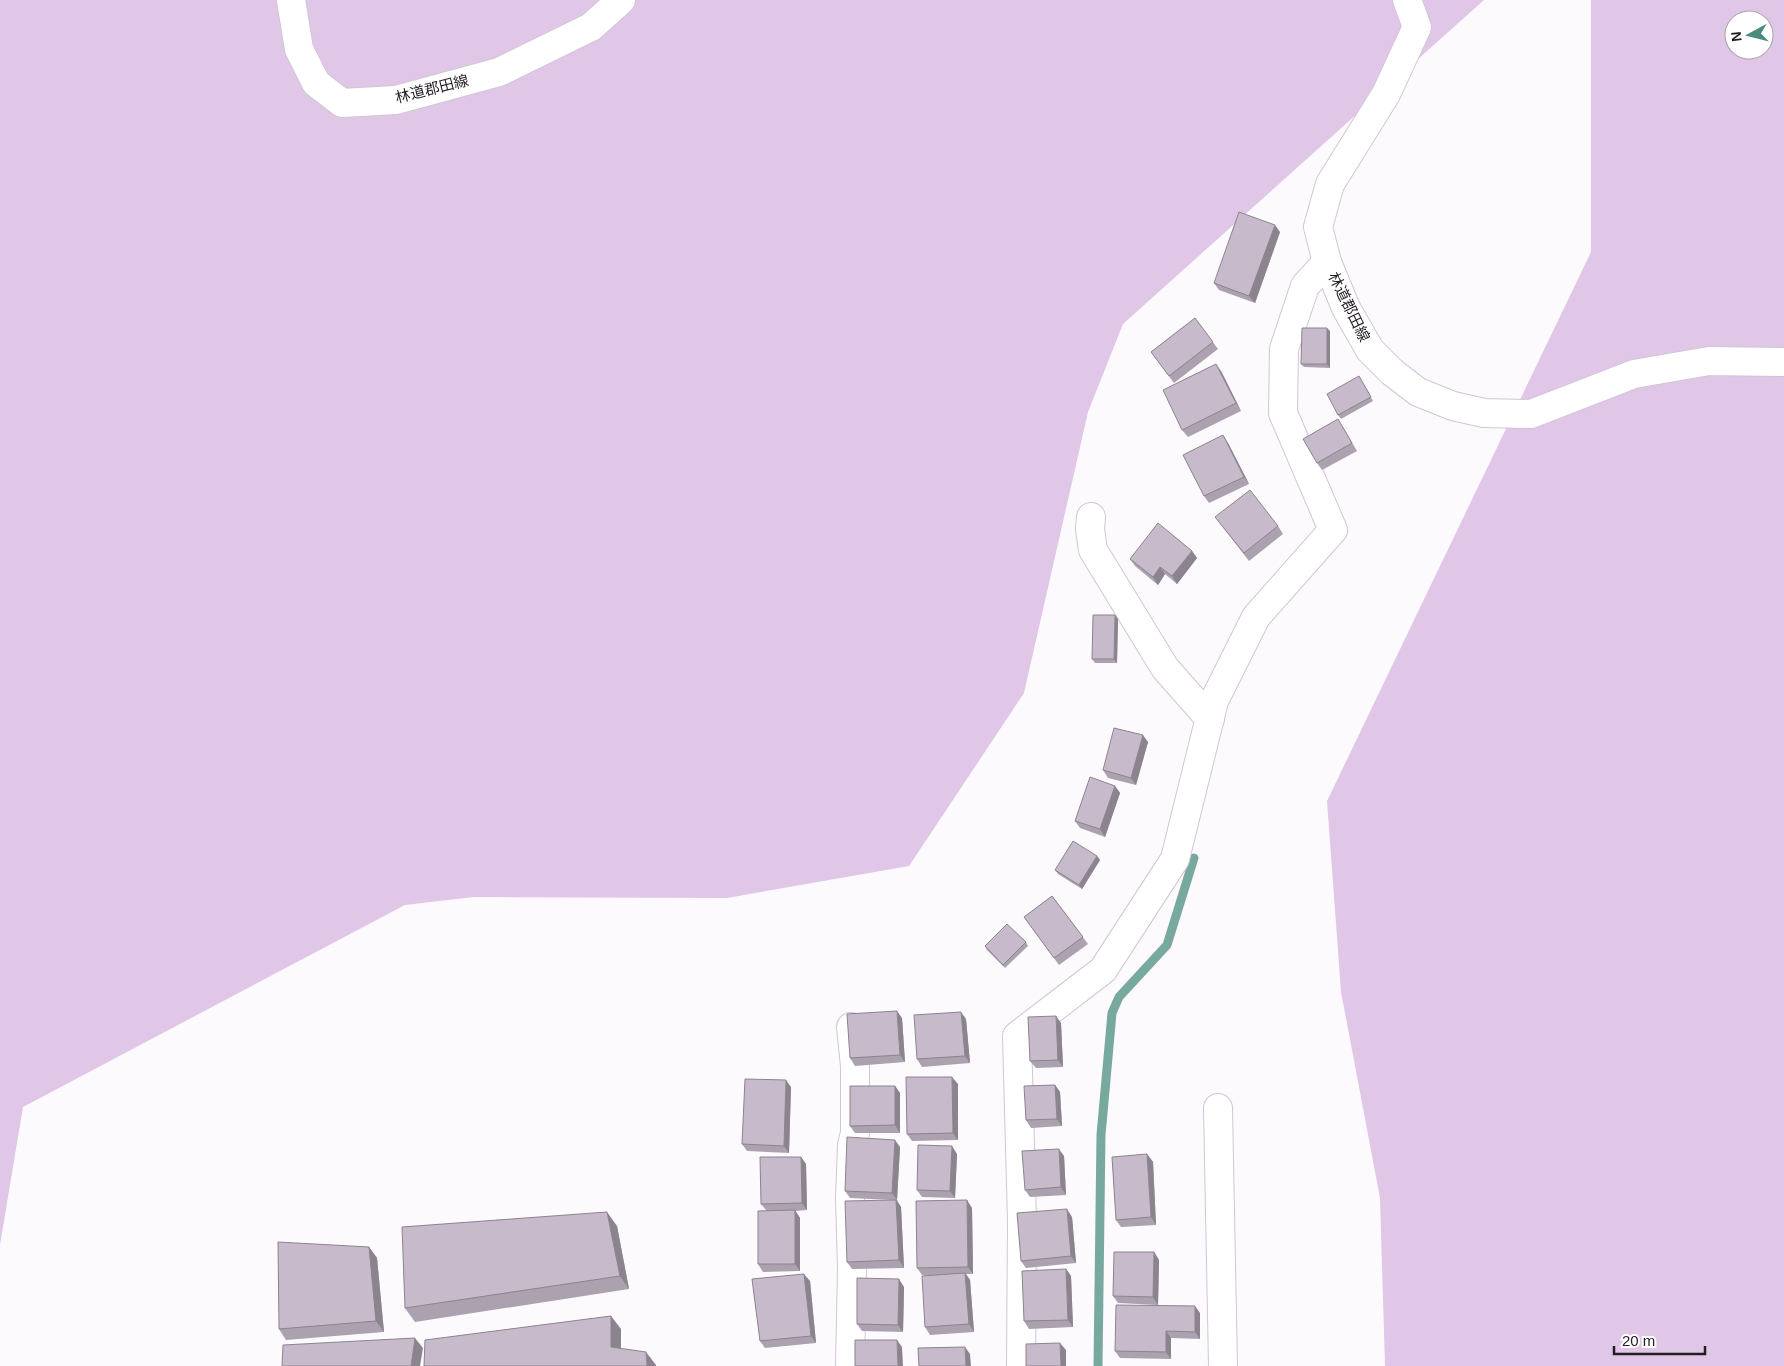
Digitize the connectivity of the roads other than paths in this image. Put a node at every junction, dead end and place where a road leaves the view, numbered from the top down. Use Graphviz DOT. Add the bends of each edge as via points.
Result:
graph roads {
  1 [pos="292,0"];
  2 [pos="621,0"];
  3 [pos="1407,0"];
  4 [pos="1327,262"];
  5 [pos="1784,362"];
  6 [pos="1091,517"];
  7 [pos="1210,719"];
  8 [pos="850,1016"];
  9 [pos="1218,1108"];
  10 [pos="850,1366"];
  11 [pos="1022,1366"];
  12 [pos="1223,1366"];
  1 -- 2 [label="street, 林道郡田線" via="299,49 316,83 342,103 396,100 499,72 591,26"];
  3 -- 4 [label="street, 林道郡田線" via="1417,27 1386,94 1330,184 1318,228"];
  4 -- 5 [label="street, 林道郡田線" via="1346,308 1370,350 1392,372 1418,392 1453,406 1484,413 1531,414 1634,374 1709,361"];
  4 -- 7 [label="street" via="1305,286 1284,349 1283,413 1333,530 1256,617 1214,701"];
  6 -- 7 [label="street" via="1093,550 1165,668"];
  7 -- 11 [label="street" via="1175,859 1103,970 1017,1036"];
  8 -- 10 [label="street" via="855,1084 850,1198"];
  9 -- 12 [label="street"];
}
